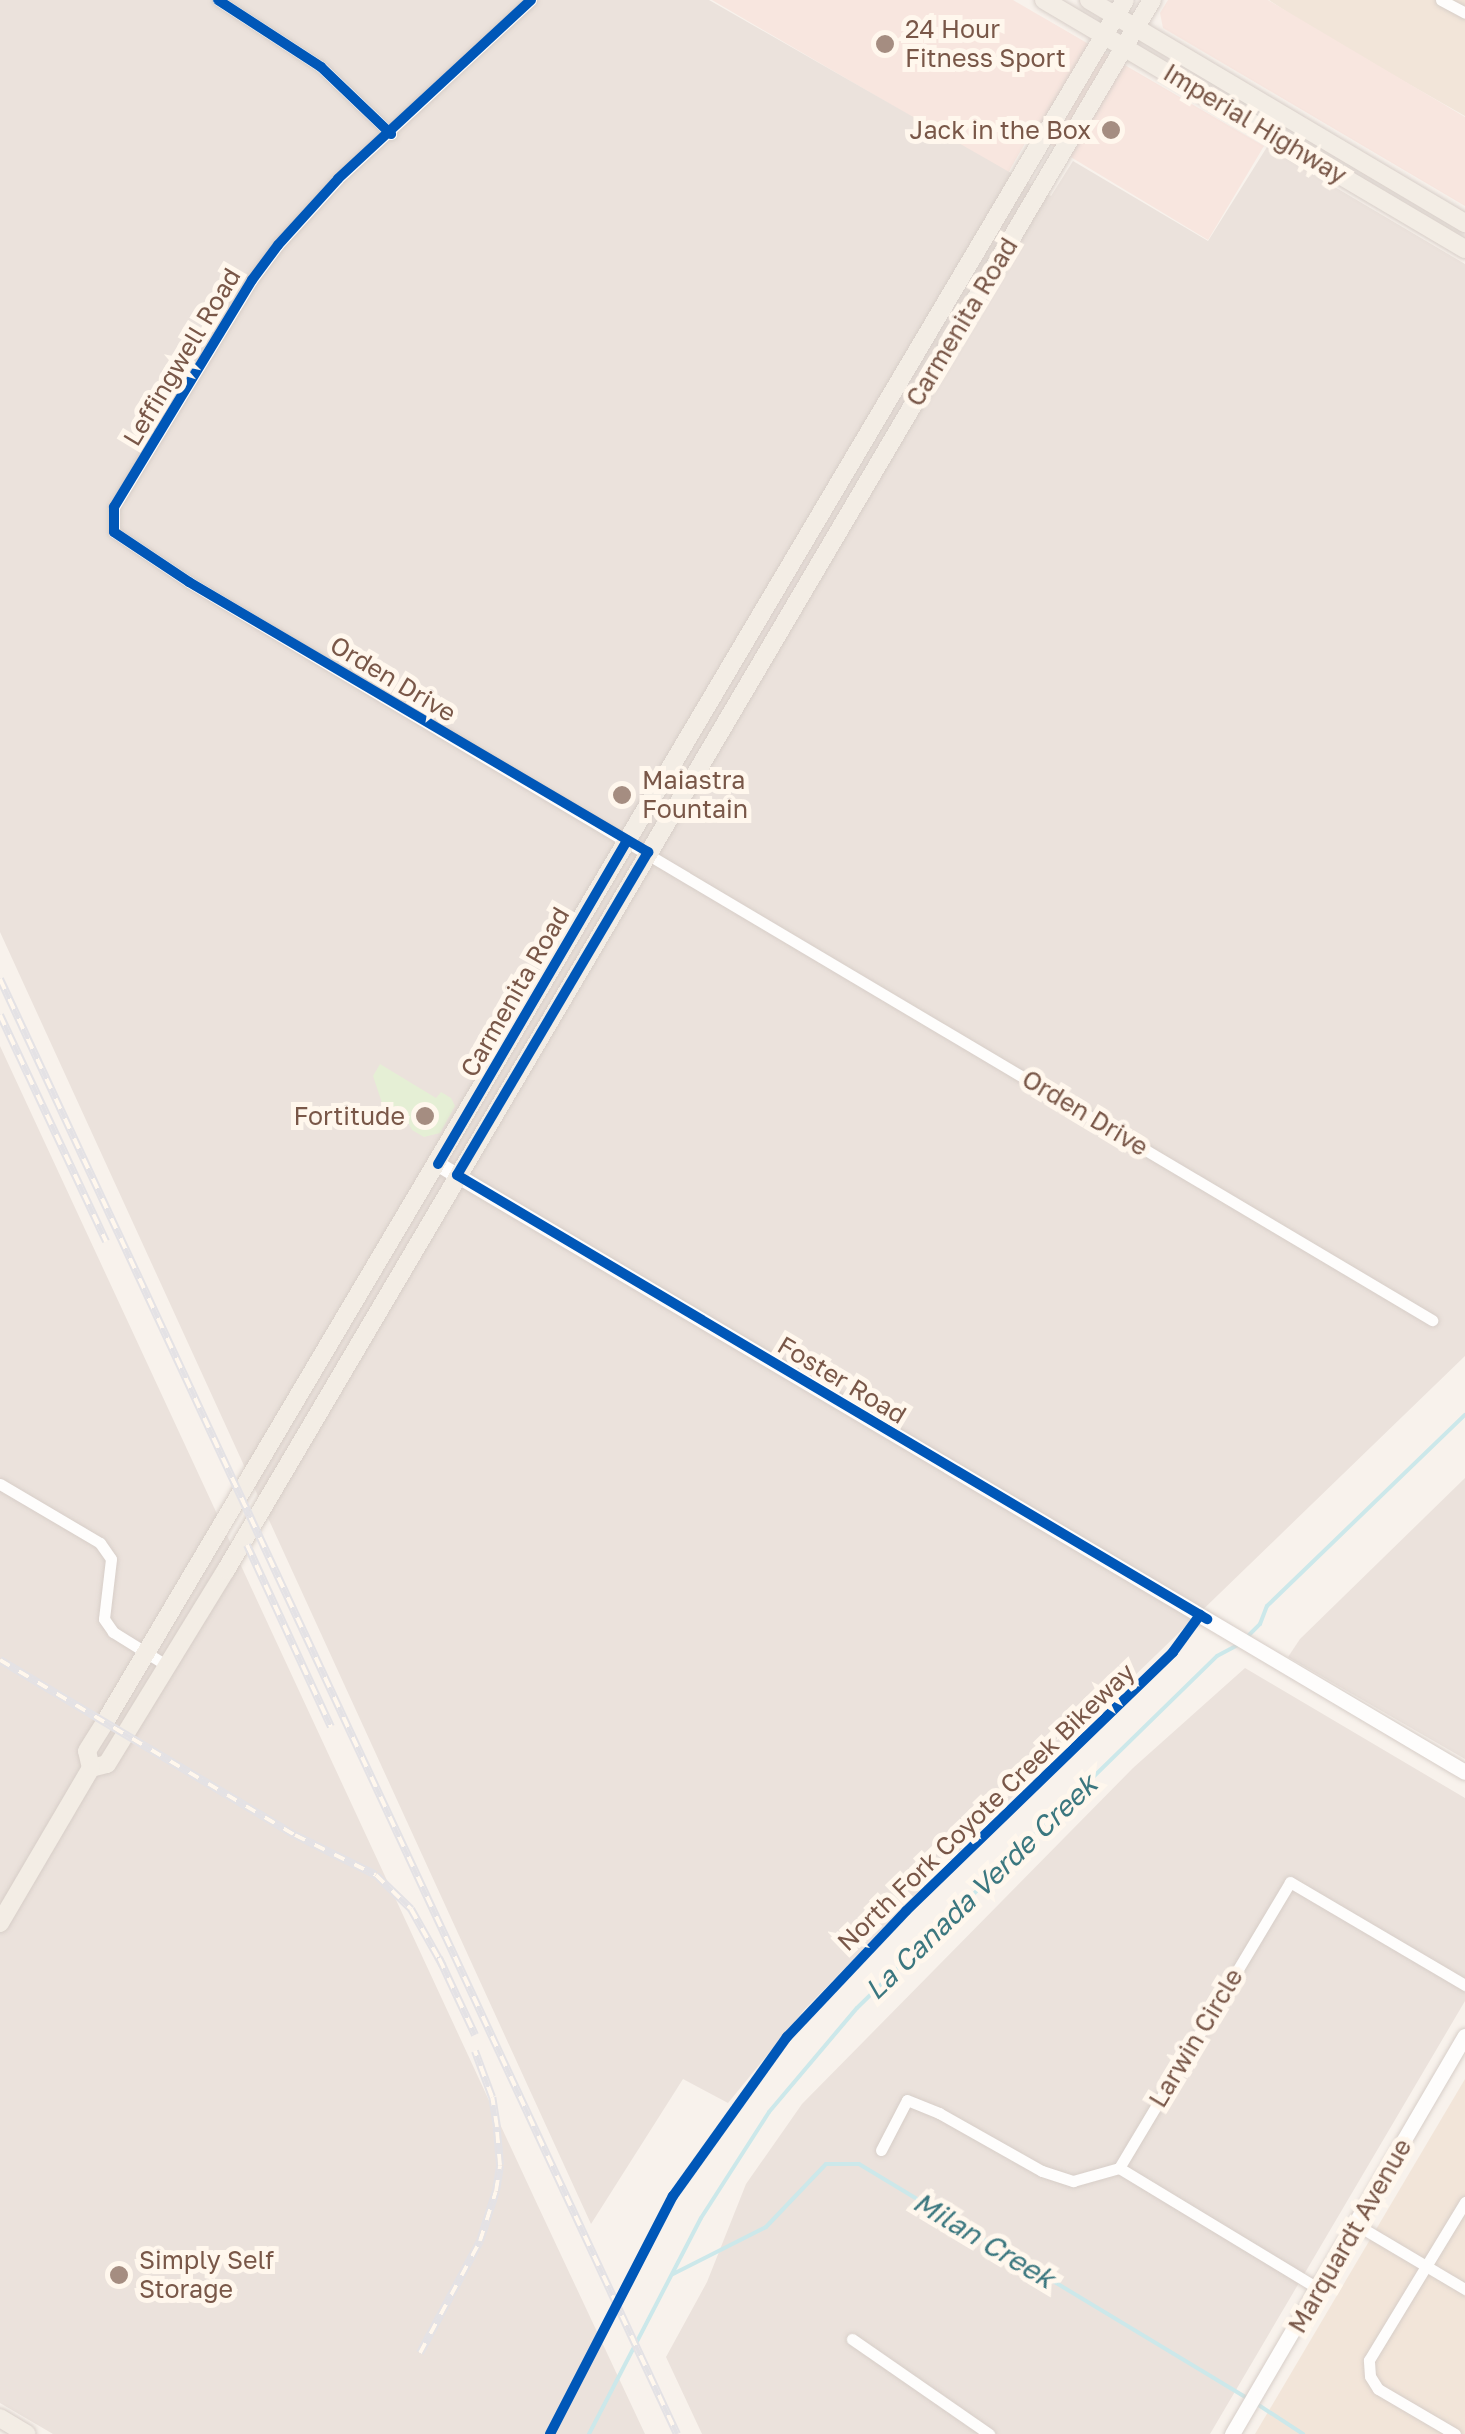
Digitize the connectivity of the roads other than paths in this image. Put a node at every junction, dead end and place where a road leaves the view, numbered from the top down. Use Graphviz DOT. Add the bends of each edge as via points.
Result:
graph roads {
  1 [pos="218,0"];
  2 [pos="531,0"];
  3 [pos="1044,0"];
  4 [pos="1089,0"];
  5 [pos="1152,0"];
  6 [pos="1441,0"];
  7 [pos="1121,8"];
  8 [pos="1465,13"];
  9 [pos="1136,28"];
  10 [pos="1104,35"];
  11 [pos="1124,47"];
  12 [pos="391,134"];
  13 [pos="1465,223"];
  14 [pos="1465,248"];
  15 [pos="119,539"];
  16 [pos="780,582"];
  17 [pos="800,594"];
  18 [pos="627,840"];
  19 [pos="648,852"];
  20 [pos="438,1164"];
  21 [pos="458,1175"];
  22 [pos="1432,1320"];
  23 [pos="0,1484"];
  24 [pos="145,1653"];
  25 [pos="166,1665"];
  26 [pos="91,1768"];
  27 [pos="1465,1772"];
  28 [pos="0,1922"];
  29 [pos="1465,1985"];
  30 [pos="1465,2036"];
  31 [pos="882,2150"];
  32 [pos="1119,2168"];
  33 [pos="1465,2202"];
  34 [pos="1356,2225"];
  35 [pos="1426,2267"];
  36 [pos="1319,2289"];
  37 [pos="1465,2289"];
  38 [pos="852,2338"];
  39 [pos="2,2423"];
  40 [pos="27,2434"];
  41 [pos="988,2434"];
  42 [pos="1232,2434"];
  43 [pos="1456,2434"];
  1 -- 12 [label="street" via="296,48"];
  2 -- 12 [label="street, Leffingwell Road"];
  3 -- 10 [label="main road, Imperial Highway"];
  4 -- 7 [label="main road, Imperial Highway"];
  5 -- 9 [label="main road, Carmenita Road"];
  6 -- 8 [label="street"];
  7 -- 9 [label="main road, Imperial Highway"];
  7 -- 10 [label="main road, Carmenita Road"];
  9 -- 11 [label="main road, Carmenita Road"];
  9 -- 13 [label="main road, Imperial Highway"];
  10 -- 11 [label="main road, Imperial Highway"];
  10 -- 16 [label="main road, Carmenita Road"];
  11 -- 14 [label="main road, Imperial Highway"];
  11 -- 17 [label="main road, Carmenita Road"];
  12 -- 15 [label="street, Leffingwell Road" via="316,201 252,280 114,507"];
  15 -- 18 [label="street, Orden Drive"];
  16 -- 17 [label="main road"];
  16 -- 18 [label="main road, Carmenita Road"];
  17 -- 19 [label="main road, Carmenita Road"];
  18 -- 19 [label="street, Orden Drive"];
  18 -- 20 [label="main road, Carmenita Road"];
  19 -- 21 [label="main road, Carmenita Road"];
  19 -- 22 [label="street, Orden Drive"];
  20 -- 21 [label="street, Foster Road"];
  20 -- 24 [label="main road, Carmenita Road"];
  21 -- 25 [label="main road, Carmenita Road"];
  21 -- 27 [label="street, Foster Road"];
  23 -- 24 [label="street" via="100,1543 110,1559 104,1620"];
  24 -- 25 [label="street"];
  24 -- 26 [label="main road, Carmenita Road" via="88,1751"];
  25 -- 26 [label="main road, Carmenita Road" via="108,1764"];
  26 -- 28 [label="main road, Carmenita Road"];
  29 -- 32 [label="street, Larwin Circle" via="1290,1882"];
  30 -- 34 [label="street, Marquardt Avenue"];
  31 -- 32 [label="street" via="907,2100 1073,2181"];
  32 -- 36 [label="street"];
  33 -- 35 [label="street"];
  34 -- 35 [label="street"];
  34 -- 36 [label="street, Marquardt Avenue"];
  35 -- 37 [label="street"];
  35 -- 43 [label="street" via="1370,2360 1370,2376 1378,2389"];
  36 -- 42 [label="street, Marquardt Avenue"];
  38 -- 41 [label="street"];
  39 -- 40 [label="main road"];
}
